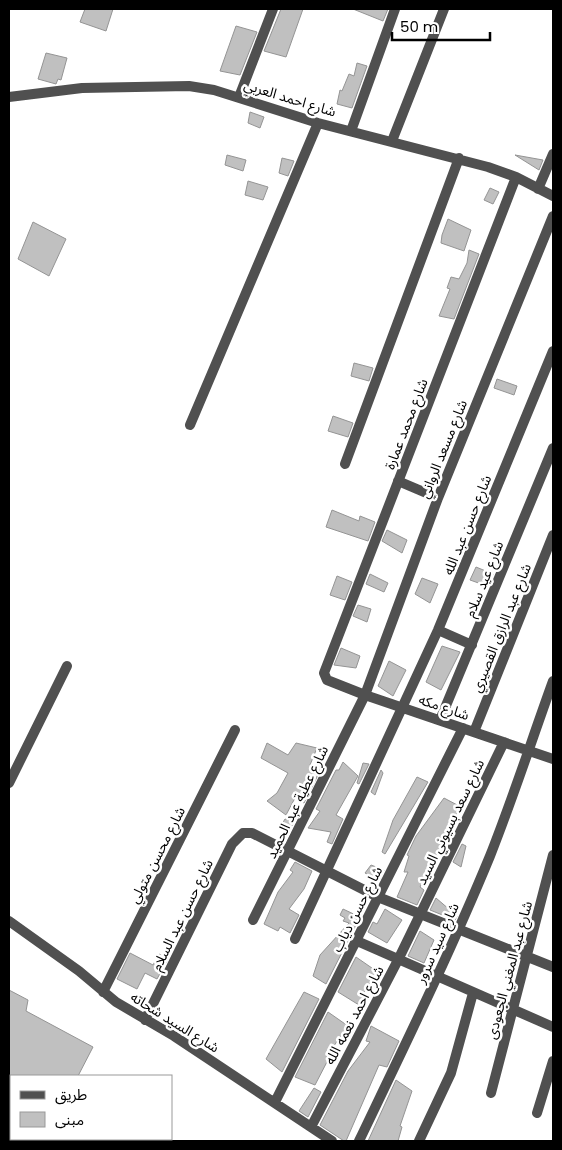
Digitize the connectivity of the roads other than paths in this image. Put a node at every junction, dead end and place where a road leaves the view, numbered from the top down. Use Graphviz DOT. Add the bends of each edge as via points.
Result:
graph roads {
  1 [pos="272,9"];
  2 [pos="395,9"];
  3 [pos="444,9"];
  4 [pos="9,97"];
  5 [pos="239,97"];
  6 [pos="318,123"];
  7 [pos="351,131"];
  8 [pos="392,141"];
  9 [pos="553,154"];
  10 [pos="459,158"];
  11 [pos="516,177"];
  12 [pos="538,189"];
  13 [pos="553,196"];
  14 [pos="553,216"];
  15 [pos="553,351"];
  16 [pos="190,424"];
  17 [pos="553,448"];
  18 [pos="345,464"];
  19 [pos="398,481"];
  20 [pos="438,498"];
  21 [pos="553,535"];
  22 [pos="438,630"];
  23 [pos="472,645"];
  24 [pos="66,666"];
  25 [pos="327,680"];
  26 [pos="553,681"];
  27 [pos="365,695"];
  28 [pos="403,708"];
  29 [pos="440,720"];
  30 [pos="463,728"];
  31 [pos="235,730"];
  32 [pos="474,732"];
  33 [pos="504,742"];
  34 [pos="528,750"];
  35 [pos="553,759"];
  36 [pos="9,783"];
  37 [pos="288,851"];
  38 [pos="553,855"];
  39 [pos="326,872"];
  40 [pos="378,897"];
  41 [pos="420,915"];
  42 [pos="254,920"];
  43 [pos="9,921"];
  44 [pos="459,929"];
  45 [pos="294,939"];
  46 [pos="356,941"];
  47 [pos="527,957"];
  48 [pos="398,960"];
  49 [pos="553,967"];
  50 [pos="438,977"];
  51 [pos="103,992"];
  52 [pos="473,993"];
  53 [pos="513,1010"];
  54 [pos="146,1020"];
  55 [pos="553,1026"];
  56 [pos="553,1061"];
  57 [pos="491,1093"];
  58 [pos="275,1102"];
  59 [pos="537,1114"];
  60 [pos="311,1127"];
  61 [pos="332,1141"];
  62 [pos="359,1141"];
  63 [pos="419,1141"];
  1 -- 5 [label="street"];
  2 -- 7 [label="street"];
  3 -- 8 [label="street"];
  4 -- 5 [label="street, شارع احمد العربي" via="82,88 189,86"];
  5 -- 6 [label="street, شارع احمد العربي"];
  6 -- 7 [label="street, شارع احمد العربي"];
  6 -- 16 [label="street"];
  7 -- 8 [label="street, شارع احمد العربي"];
  8 -- 10 [label="street, شارع احمد العربي"];
  9 -- 12 [label="street"];
  10 -- 11 [label="street, شارع احمد العربي"];
  10 -- 18 [label="street"];
  11 -- 12 [label="street, شارع احمد العربي"];
  11 -- 19 [label="street, شارع محمد عمارة"];
  12 -- 13 [label="street, شارع احمد العربي"];
  14 -- 20 [label="street, شارع مسعد الرواني"];
  15 -- 22 [label="street, شارع حسن عبد الله"];
  17 -- 23 [label="street, شارع عيد سلام"];
  19 -- 20 [label="street"];
  19 -- 25 [label="street, شارع محمد عمارة" via="324,673"];
  20 -- 27 [label="street, شارع مسعد الرواني"];
  21 -- 32 [label="street, شارع عبد الرازق القصيري"];
  22 -- 23 [label="street"];
  22 -- 28 [label="street, شارع حسن عبد الله"];
  23 -- 29 [label="street, شارع عيد سلام"];
  24 -- 36 [label="street"];
  25 -- 27 [label="street, شارع مكه"];
  26 -- 34 [label="street, شارع سيد سرور"];
  27 -- 28 [label="street, شارع مكه"];
  27 -- 37 [label="street, شارع عطية عبد الحميد"];
  28 -- 29 [label="street, شارع مكه"];
  28 -- 39 [label="street, شارع حسن عبد الله"];
  29 -- 30 [label="street, شارع مكه"];
  30 -- 32 [label="street, شارع مكه"];
  30 -- 40 [label="street, شارع حسن دياب"];
  31 -- 51 [label="street, شارع محسن متولي"];
  32 -- 33 [label="street, شارع مكه"];
  33 -- 34 [label="street, شارع مكه"];
  33 -- 41 [label="street, شارع سعد بسيوني السيد"];
  34 -- 35 [label="street, شارع مكه"];
  34 -- 44 [label="street, شارع سيد سرور" via="500,830"];
  37 -- 39 [label="street"];
  37 -- 42 [label="street, شارع عطية عبد الحميد"];
  37 -- 54 [label="street, شارع حسن عبد السلام" via="252,834 244,833 232,844"];
  38 -- 47 [label="street, شارع عبد المغني الجعودى"];
  39 -- 40 [label="street"];
  39 -- 45 [label="street, شارع حسن عبد الله"];
  40 -- 41 [label="street"];
  40 -- 46 [label="street, شارع حسن دياب"];
  41 -- 44 [label="street"];
  41 -- 48 [label="street, شارع احمد نعمه الله"];
  43 -- 51 [label="street, شارع السيد شحاته"];
  44 -- 47 [label="street"];
  44 -- 50 [label="street, شارع سيد سرور"];
  46 -- 48 [label="street"];
  46 -- 58 [label="street, شارع حسن دياب"];
  47 -- 49 [label="street"];
  47 -- 53 [label="street, شارع عبد المغني الجعودى"];
  48 -- 50 [label="street"];
  48 -- 60 [label="street, شارع احمد نعمه الله"];
  50 -- 52 [label="street"];
  50 -- 62 [label="street, شارع سيد سرور"];
  51 -- 54 [label="street, شارع السيد شحاته"];
  52 -- 53 [label="street"];
  52 -- 63 [label="street" via="451,1073"];
  53 -- 55 [label="street"];
  53 -- 57 [label="street, شارع عبد المغني الجعودى"];
  54 -- 58 [label="street, شارع السيد شحاته"];
  56 -- 59 [label="street"];
  58 -- 60 [label="street, شارع السيد شحاته"];
  60 -- 61 [label="street, شارع السيد شحاته"];
}
